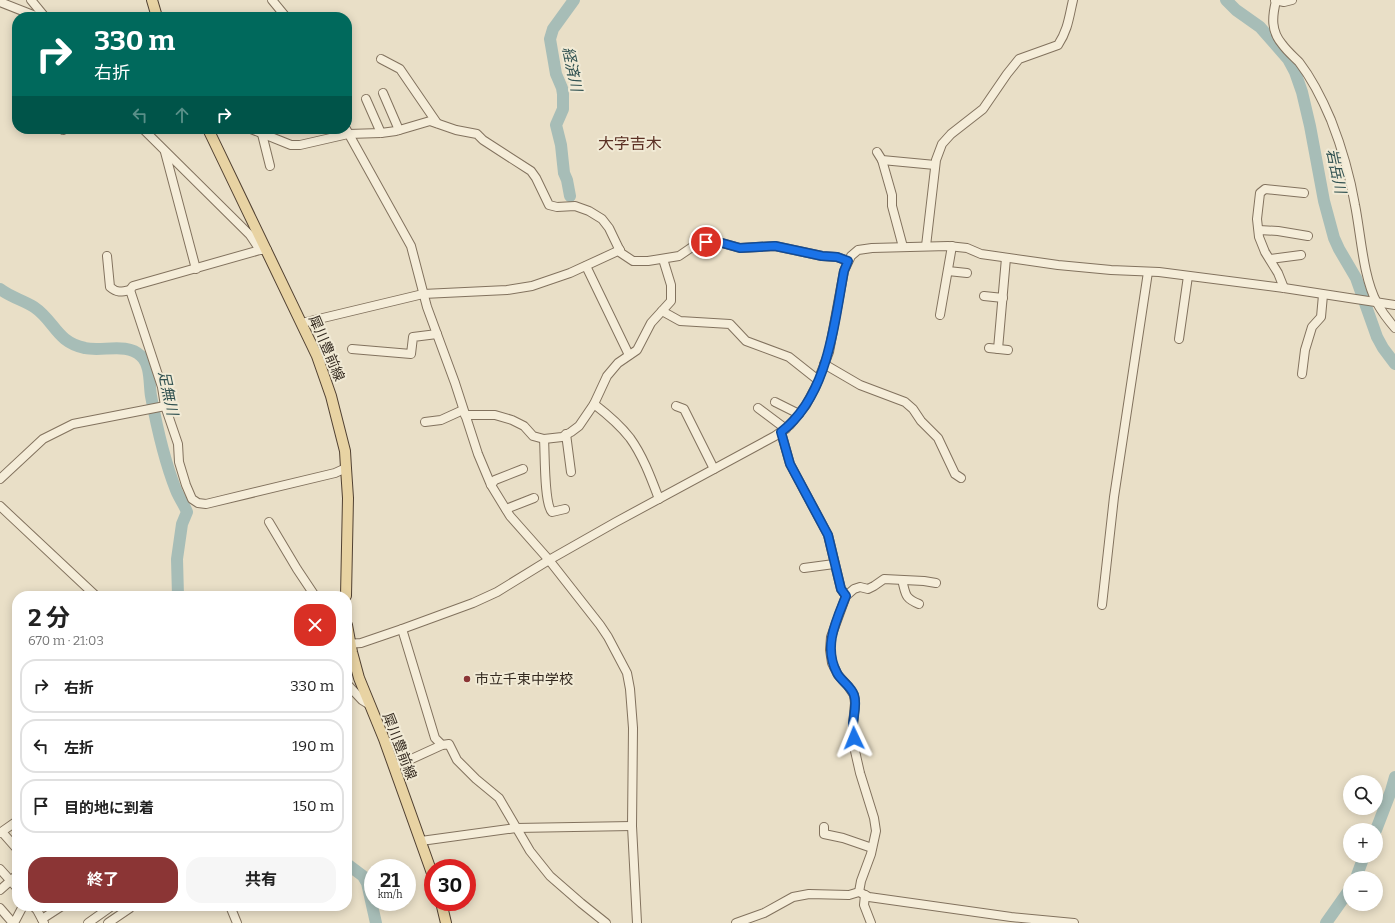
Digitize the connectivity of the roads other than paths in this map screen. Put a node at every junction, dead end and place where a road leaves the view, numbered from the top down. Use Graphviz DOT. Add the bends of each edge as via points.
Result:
graph roads {
  1 [pos="31,0"];
  2 [pos="152,0"];
  3 [pos="272,0"];
  4 [pos="1073,0"];
  5 [pos="1292,0"];
  6 [pos="1275,1"];
  7 [pos="0,2"];
  8 [pos="25,12"];
  9 [pos="41,12"];
  10 [pos="156,12"];
  11 [pos="282,12"];
  12 [pos="381,59"];
  13 [pos="383,93"];
  14 [pos="366,99"];
  15 [pos="437,123"];
  16 [pos="399,130"];
  17 [pos="352,131"];
  18 [pos="381,133"];
  19 [pos="148,134"];
  20 [pos="210,134"];
  21 [pos="262,134"];
  22 [pos="337,134"];
  23 [pos="349,134"];
  24 [pos="165,151"];
  25 [pos="877,152"];
  26 [pos="882,160"];
  27 [pos="935,165"];
  28 [pos="270,166"];
  29 [pos="1304,193"];
  30 [pos="1258,230"];
  31 [pos="1308,236"];
  32 [pos="926,246"];
  33 [pos="952,246"];
  34 [pos="903,247"];
  35 [pos="263,250"];
  36 [pos="620,250"];
  37 [pos="1301,255"];
  38 [pos="107,256"];
  39 [pos="1006,258"];
  40 [pos="663,259"];
  41 [pos="1270,259"];
  42 [pos="848,261"];
  43 [pos="586,266"];
  44 [pos="196,270"];
  45 [pos="948,271"];
  46 [pos="1148,272"];
  47 [pos="967,273"];
  48 [pos="1188,276"];
  49 [pos="1284,288"];
  50 [pos="130,290"];
  51 [pos="423,294"];
  52 [pos="1323,295"];
  53 [pos="984,296"];
  54 [pos="1003,298"];
  55 [pos="1377,303"];
  56 [pos="1395,306"];
  57 [pos="662,311"];
  58 [pos="940,315"];
  59 [pos="302,323"];
  60 [pos="1395,328"];
  61 [pos="437,334"];
  62 [pos="1179,339"];
  63 [pos="989,348"];
  64 [pos="352,349"];
  65 [pos="998,349"];
  66 [pos="1008,350"];
  67 [pos="628,355"];
  68 [pos="824,364"];
  69 [pos="1302,374"];
  70 [pos="818,380"];
  71 [pos="775,402"];
  72 [pos="594,404"];
  73 [pos="165,406"];
  74 [pos="676,406"];
  75 [pos="758,408"];
  76 [pos="464,412"];
  77 [pos="799,414"];
  78 [pos="425,422"];
  79 [pos="783,431"];
  80 [pos="566,434"];
  81 [pos="544,439"];
  82 [pos="346,468"];
  83 [pos="523,469"];
  84 [pos="714,470"];
  85 [pos="571,472"];
  86 [pos="961,478"];
  87 [pos="0,479"];
  88 [pos="491,485"];
  89 [pos="534,498"];
  90 [pos="659,499"];
  91 [pos="0,506"];
  92 [pos="506,509"];
  93 [pos="565,509"];
  94 [pos="269,522"];
  95 [pos="549,560"];
  96 [pos="834,564"];
  97 [pos="804,568"];
  98 [pos="902,580"];
  99 [pos="936,583"];
  100 [pos="91,591"];
  101 [pos="312,591"];
  102 [pos="346,591"];
  103 [pos="846,596"];
  104 [pos="919,604"];
  105 [pos="1102,605"];
  106 [pos="402,629"];
  107 [pos="352,644"];
  108 [pos="352,654"];
  109 [pos="352,689"];
  110 [pos="370,705"];
  111 [pos="442,745"];
  112 [pos="394,768"];
  113 [pos="12,824"];
  114 [pos="632,826"];
  115 [pos="824,827"];
  116 [pos="516,828"];
  117 [pos="1,832"];
  118 [pos="421,841"];
  119 [pos="12,844"];
  120 [pos="872,848"];
  121 [pos="427,859"];
  122 [pos="0,870"];
  123 [pos="10,881"];
  124 [pos="0,890"];
  125 [pos="862,894"];
  126 [pos="0,908"];
  127 [pos="20,911"];
  128 [pos="36,911"];
  129 [pos="56,911"];
  130 [pos="105,911"];
  131 [pos="126,911"];
  132 [pos="232,911"];
  133 [pos="443,911"];
  134 [pos="43,921"];
  135 [pos="14,923"];
  136 [pos="88,923"];
  137 [pos="108,923"];
  138 [pos="237,923"];
  139 [pos="446,923"];
  140 [pos="606,923"];
  141 [pos="637,923"];
  142 [pos="736,923"];
  143 [pos="871,923"];
  144 [pos="1074,923"];
  1 -- 9 [label="street"];
  2 -- 10 [label="main road"];
  3 -- 11 [label="street"];
  4 -- 27 [label="street" via="1066,31 1058,45 1019,59 983,109 942,144"];
  5 -- 6 [label="street"];
  6 -- 55 [label="street" via="1272,22 1277,36 1281,44 1299,62 1325,106 1346,161 1367,276"];
  7 -- 8 [label="street"];
  12 -- 15 [label="street" via="400,69"];
  13 -- 16 [label="street"];
  14 -- 18 [label="street"];
  15 -- 16 [label="street" via="423,122"];
  15 -- 36 [label="street" via="477,134 531,171 549,205 575,206 602,219"];
  16 -- 18 [label="street"];
  17 -- 18 [label="street"];
  19 -- 24 [label="street"];
  20 -- 35 [label="main road, 犀川豊前線"];
  21 -- 22 [label="street" via="300,145"];
  21 -- 28 [label="street"];
  23 -- 51 [label="street" via="411,246"];
  24 -- 35 [label="street"];
  24 -- 44 [label="street"];
  25 -- 26 [label="street"];
  26 -- 27 [label="street"];
  26 -- 34 [label="street"];
  27 -- 32 [label="street"];
  29 -- 30 [label="street" via="1265,189 1260,192"];
  30 -- 31 [label="street"];
  30 -- 41 [label="street"];
  32 -- 33 [label="street"];
  32 -- 34 [label="street"];
  33 -- 39 [label="street"];
  33 -- 45 [label="street"];
  34 -- 42 [label="street" via="858,250"];
  35 -- 44 [label="street"];
  35 -- 59 [label="main road, 犀川豊前線"];
  36 -- 40 [label="street" via="633,261"];
  36 -- 43 [label="street"];
  37 -- 41 [label="street"];
  38 -- 50 [label="street" via="110,287 121,292"];
  39 -- 46 [label="street"];
  39 -- 54 [label="street"];
  40 -- 42 [label="street" via="679,256 706,242 740,248 775,246"];
  40 -- 57 [label="street" via="672,294 671,301"];
  41 -- 49 [label="street"];
  42 -- 68 [label="street" via="829,352"];
  43 -- 51 [label="street" via="532,286 507,290"];
  43 -- 67 [label="street"];
  44 -- 50 [label="street" via="133,286"];
  45 -- 47 [label="street"];
  45 -- 58 [label="street"];
  46 -- 48 [label="street"];
  46 -- 105 [label="street" via="1114,497"];
  48 -- 49 [label="street"];
  48 -- 62 [label="street"];
  49 -- 52 [label="street"];
  50 -- 73 [label="street" via="162,387"];
  51 -- 59 [label="street"];
  51 -- 61 [label="street"];
  52 -- 55 [label="street"];
  52 -- 69 [label="street" via="1321,317 1312,327 1305,350"];
  53 -- 54 [label="street"];
  54 -- 65 [label="street"];
  55 -- 56 [label="street"];
  55 -- 60 [label="street"];
  57 -- 67 [label="street" via="651,323 638,350"];
  57 -- 70 [label="street" via="680,321 730,324 746,341 789,357"];
  59 -- 82 [label="main road, 犀川豊前線" via="331,396 345,451"];
  61 -- 64 [label="street" via="413,337 411,354"];
  61 -- 76 [label="street"];
  63 -- 65 [label="street"];
  65 -- 66 [label="street"];
  67 -- 72 [label="street" via="607,376"];
  68 -- 70 [label="street"];
  68 -- 86 [label="street" via="860,384 905,402 938,438 956,474"];
  70 -- 77 [label="street"];
  71 -- 77 [label="street"];
  72 -- 80 [label="street" via="579,426"];
  72 -- 90 [label="street" via="632,441 644,462"];
  73 -- 82 [label="street" via="178,444 179,462 186,485 190,496 198,503 211,504"];
  73 -- 87 [label="street" via="73,424 59,430 43,439"];
  74 -- 84 [label="street" via="684,409"];
  75 -- 79 [label="street"];
  76 -- 78 [label="street" via="441,420"];
  76 -- 81 [label="street" via="495,415 512,420 524,426 534,436"];
  76 -- 88 [label="street"];
  77 -- 79 [label="street"];
  79 -- 84 [label="street"];
  79 -- 96 [label="street" via="790,464 828,535"];
  80 -- 81 [label="street"];
  80 -- 85 [label="street"];
  81 -- 93 [label="street" via="549,509 552,512"];
  82 -- 102 [label="main road, 犀川豊前線"];
  83 -- 88 [label="street" via="495,480"];
  84 -- 90 [label="street"];
  88 -- 92 [label="street"];
  89 -- 92 [label="street"];
  90 -- 95 [label="street"];
  91 -- 100 [label="street"];
  92 -- 95 [label="street"];
  94 -- 101 [label="street"];
  95 -- 106 [label="street" via="497,592"];
  95 -- 114 [label="street" via="608,637 629,680 633,728"];
  96 -- 97 [label="street"];
  96 -- 103 [label="street" via="841,589"];
  98 -- 99 [label="street"];
  98 -- 103 [label="street" via="884,579 874,586 854,589"];
  98 -- 104 [label="street" via="907,597"];
  103 -- 120 [label="street" via="831,638 830,650 832,663 838,675 854,695 855,752 876,831"];
  106 -- 107 [label="street"];
  106 -- 111 [label="street" via="436,738"];
  108 -- 110 [label="main road, 犀川豊前線"];
  109 -- 110 [label="street"];
  110 -- 112 [label="main road, 犀川豊前線"];
  111 -- 112 [label="street"];
  111 -- 116 [label="street" via="449,744 457,760 500,798"];
  112 -- 118 [label="main road, 犀川豊前線"];
  113 -- 117 [label="street"];
  114 -- 116 [label="street"];
  114 -- 141 [label="street"];
  115 -- 120 [label="street" via="824,834"];
  116 -- 118 [label="street"];
  116 -- 140 [label="street" via="550,876"];
  117 -- 119 [label="street"];
  118 -- 121 [label="main road, 犀川豊前線"];
  120 -- 125 [label="street" via="861,881"];
  122 -- 123 [label="street"];
  123 -- 124 [label="street"];
  125 -- 142 [label="street" via="809,894 793,897 764,913"];
  125 -- 143 [label="street"];
  125 -- 144 [label="street" via="869,898"];
  126 -- 135 [label="street"];
  127 -- 135 [label="street"];
  128 -- 134 [label="street"];
  129 -- 134 [label="street"];
  130 -- 136 [label="street"];
  131 -- 137 [label="street"];
  132 -- 138 [label="street"];
  133 -- 139 [label="main road"];
}
